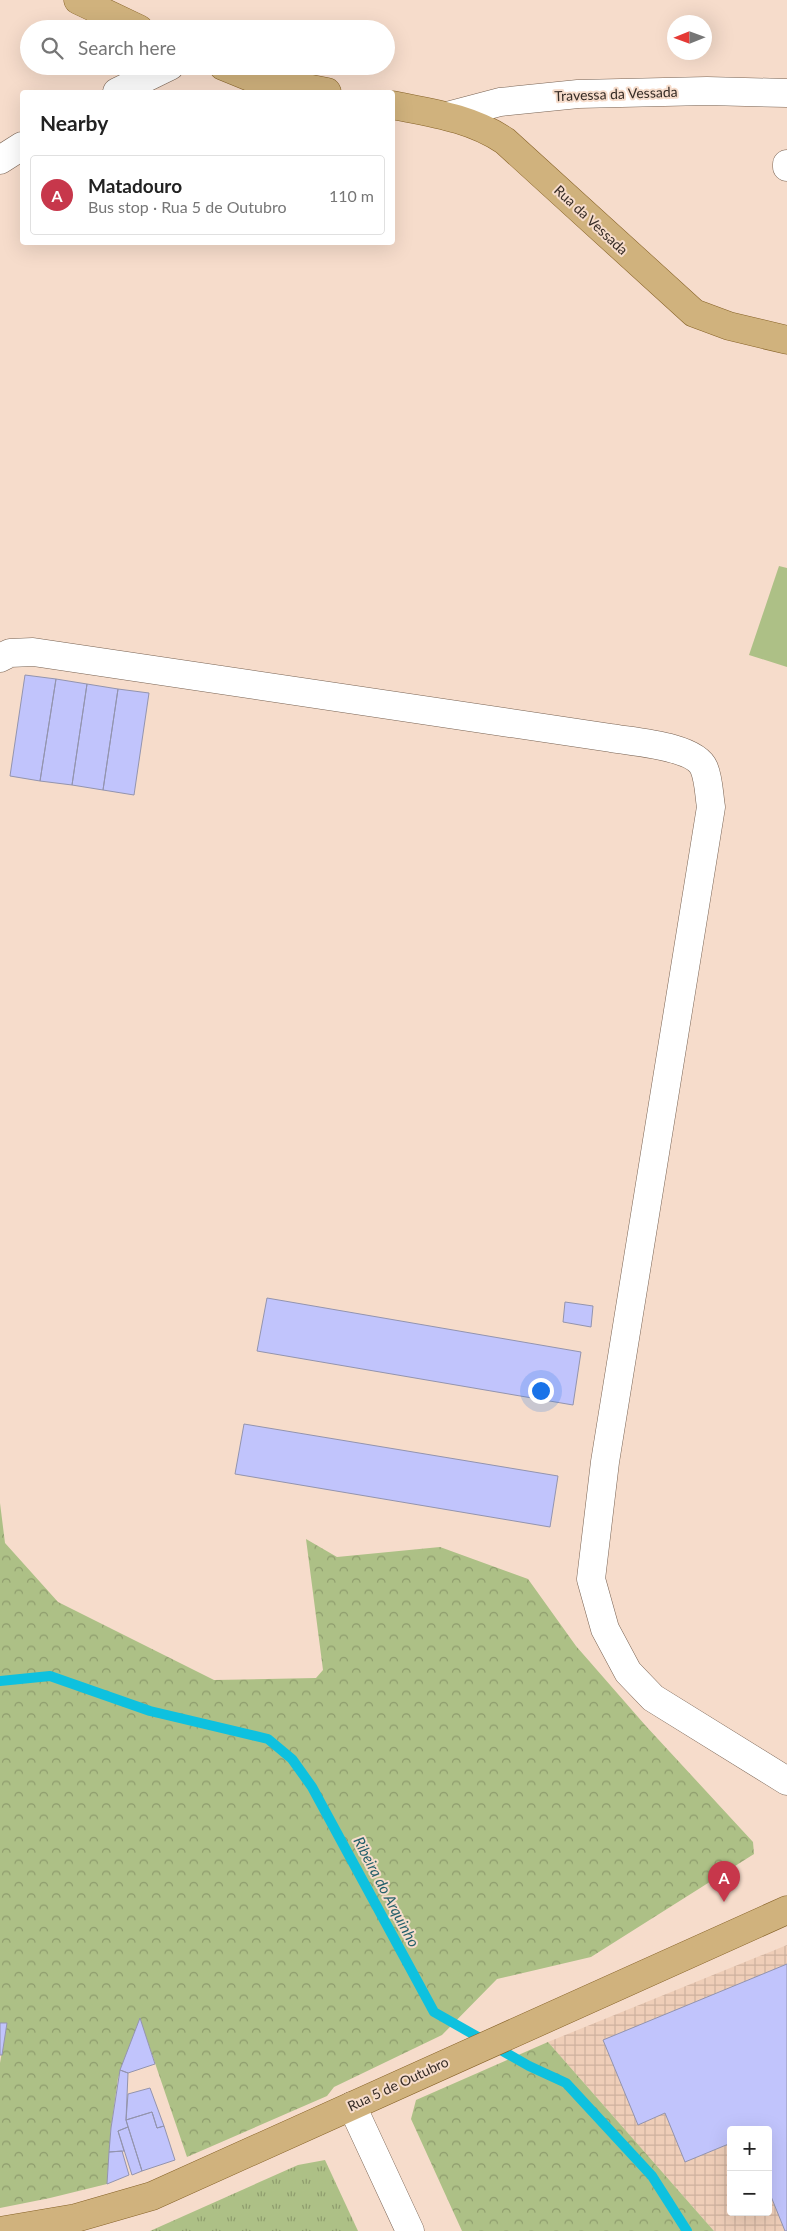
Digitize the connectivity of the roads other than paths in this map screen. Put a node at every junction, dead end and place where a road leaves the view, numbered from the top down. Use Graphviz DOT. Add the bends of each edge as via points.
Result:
graph roads {
  1 [pos="78,0"];
  2 [pos="120,20"];
  3 [pos="152,75"];
  4 [pos="245,75"];
  5 [pos="121,90"];
  6 [pos="317,90"];
  7 [pos="787,93"];
  8 [pos="395,106"];
  9 [pos="447,116"];
  10 [pos="20,147"];
  11 [pos="0,160"];
  12 [pos="787,340"];
  13 [pos="0,658"];
  14 [pos="787,1781"];
  15 [pos="787,1910"];
  16 [pos="352,2106"];
  17 [pos="78,2224"];
  18 [pos="35,2228"];
  19 [pos="0,2231"];
  20 [pos="410,2231"];
  1 -- 2 [label="main road"];
  3 -- 5 [label="street"];
  4 -- 6 [label="main road"];
  7 -- 9 [label="street, Travessa da Vessada" via="578,94 500,102"];
  8 -- 9 [label="main road, Rua da Vessada"];
  9 -- 12 [label="main road, Rua da Vessada" via="489,130 505,141 694,313 729,326"];
  10 -- 11 [label="street"];
  13 -- 14 [label="street" via="10,653 33,652 611,738 677,750 694,756 704,768 711,807 607,1452 591,1579 605,1629 628,1672 653,1698"];
  15 -- 16 [label="main road, Rua 5 de Outubro"];
  16 -- 17 [label="main road, Rua 5 de Outubro" via="152,2196"];
  16 -- 20 [label="street"];
  17 -- 18 [label="main road, Rua 5 de Outubro"];
  18 -- 19 [label="main road, Rua 5 de Outubro"];
}
